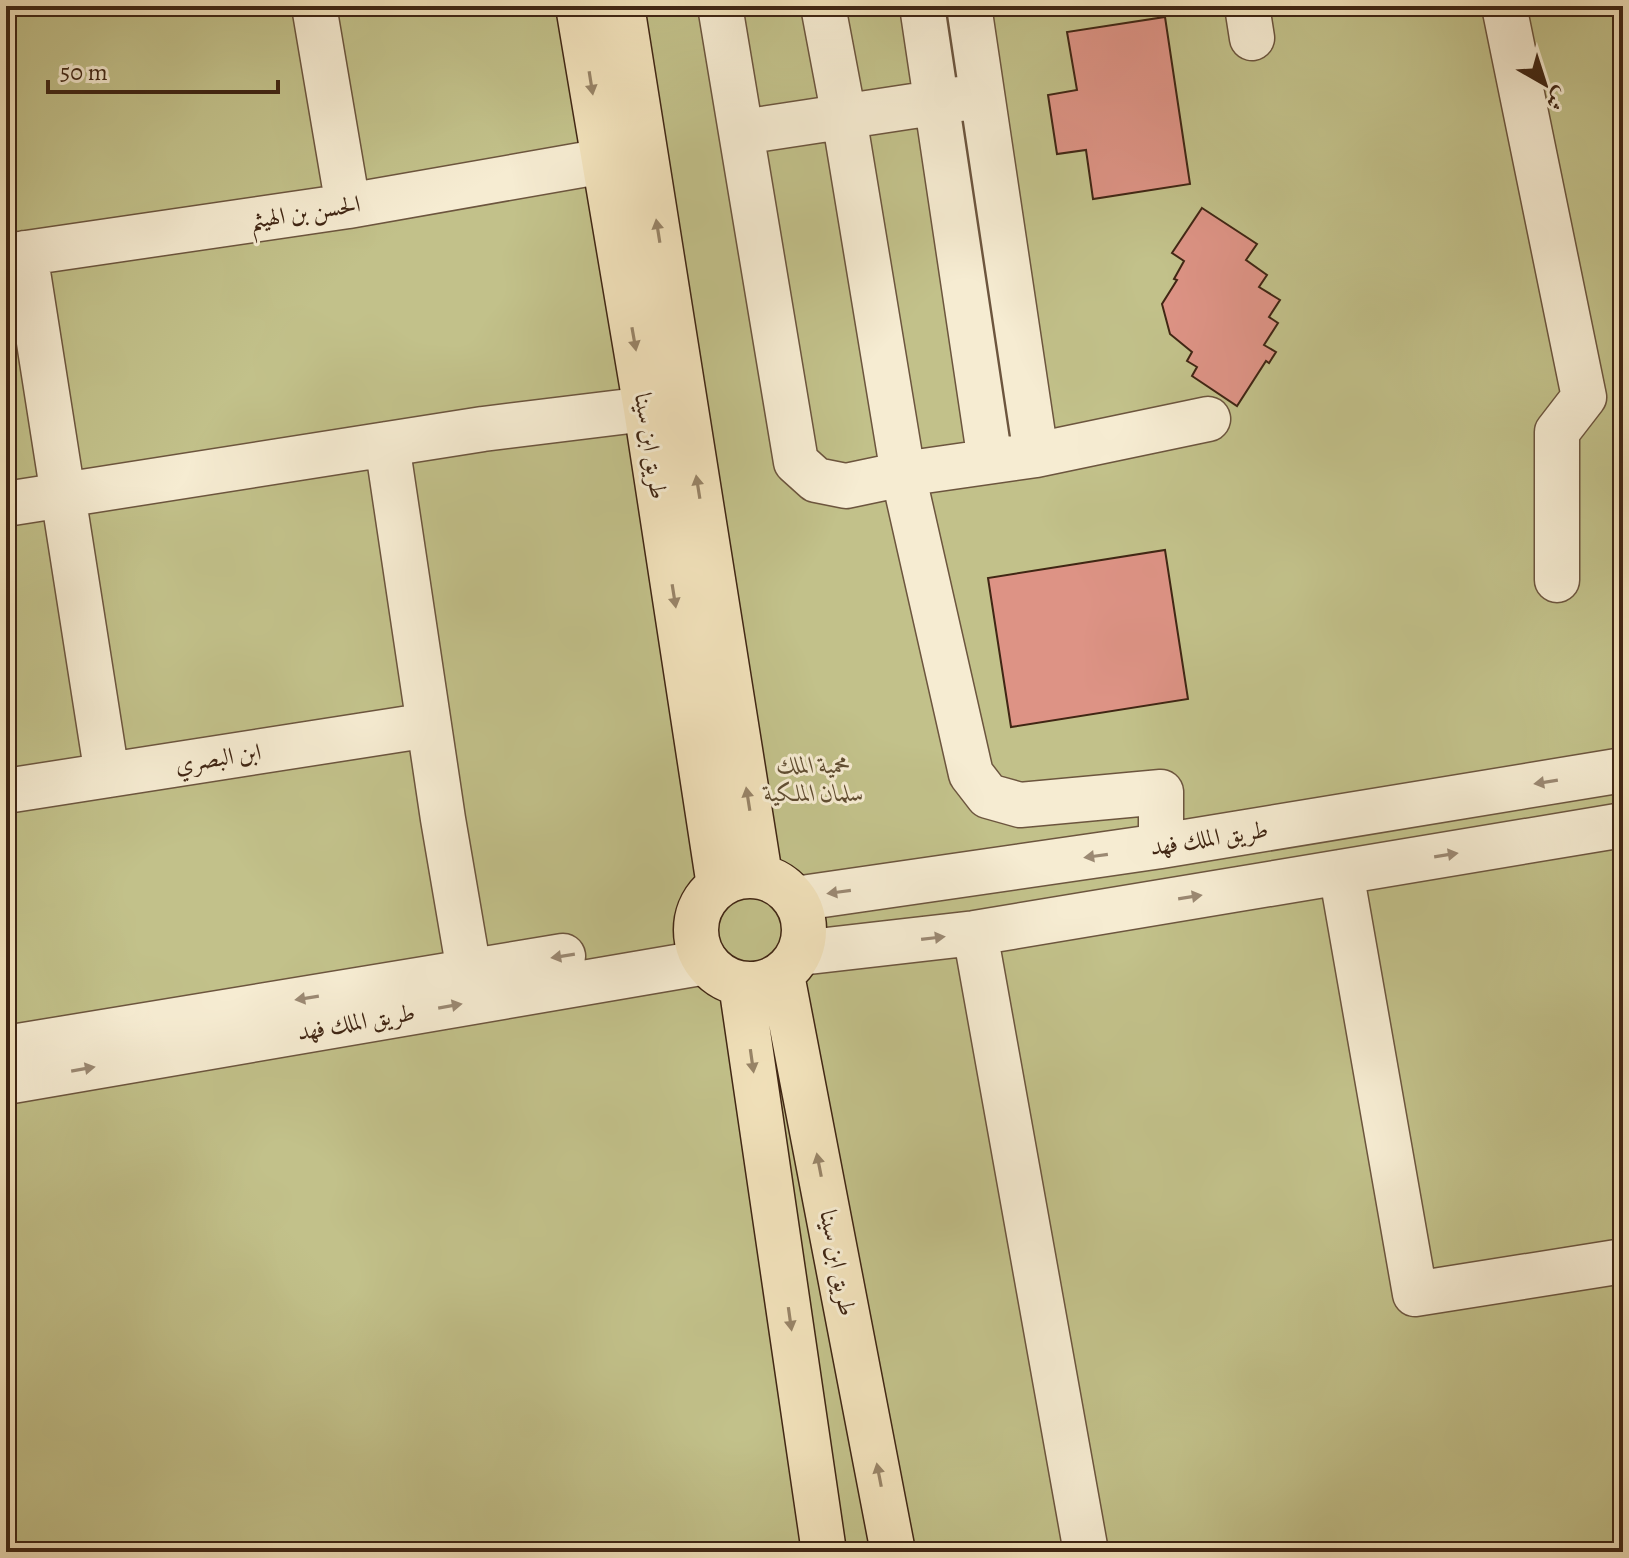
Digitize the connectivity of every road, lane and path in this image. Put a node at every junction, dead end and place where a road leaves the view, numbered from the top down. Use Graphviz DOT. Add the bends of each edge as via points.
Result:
graph roads {
  1 [pos="314,6"];
  2 [pos="578,6"];
  3 [pos="622,6"];
  4 [pos="720,6"];
  5 [pos="823,6"];
  6 [pos="922,6"];
  7 [pos="969,6"];
  8 [pos="1504,6"];
  9 [pos="982,96"];
  10 [pos="935,103"];
  11 [pos="844,117"];
  12 [pos="743,132"];
  13 [pos="604,161"];
  14 [pos="348,206"];
  15 [pos="15,254"];
  16 [pos="646,409"];
  17 [pos="1208,419"];
  18 [pos="387,444"];
  19 [pos="1036,455"];
  20 [pos="990,461"];
  21 [pos="903,474"];
  22 [pos="64,494"];
  23 [pos="6,504"];
  24 [pos="1557,580"];
  25 [pos="429,725"];
  26 [pos="1623,770"];
  27 [pos="107,775"];
  28 [pos="6,791"];
  29 [pos="1623,825"];
  30 [pos="1161,846"];
  31 [pos="1341,872"];
  32 [pos="758,887"];
  33 [pos="975,933"];
  34 [pos="745,962"];
  35 [pos="469,971"];
  36 [pos="6,1048"];
  37 [pos="6,1082"];
  38 [pos="1623,1261"];
  39 [pos="824,1552"];
  40 [pos="893,1552"];
  41 [pos="1086,1552"];
  1 -- 14 [label="street"];
  2 -- 13 [label="main road, طريق ابن سينا, one-way"];
  32 -- 3 [label="main road, طريق ابن سينا, one-way"];
  4 -- 12 [label="street"];
  5 -- 11 [label="street"];
  6 -- 10 [label="street"];
  7 -- 9 [label="street"];
  8 -- 24 [label="street" via="1584,397 1557,432"];
  9 -- 10 [label="street"];
  9 -- 19 [label="street"];
  10 -- 11 [label="street"];
  10 -- 20 [label="street"];
  11 -- 12 [label="street"];
  11 -- 21 [label="street"];
  12 -- 21 [label="street" via="796,462 816,480 846,486"];
  13 -- 14 [label="street, الحسن بن الهيثم"];
  13 -- 16 [label="main road, طريق ابن سينا, one-way"];
  14 -- 15 [label="street, الحسن بن الهيثم"];
  15 -- 22 [label="street"];
  16 -- 18 [label="street"];
  16 -- 32 [label="main road, طريق ابن سينا, one-way"];
  17 -- 19 [label="street"];
  18 -- 22 [label="street"];
  18 -- 25 [label="street"];
  19 -- 20 [label="street"];
  20 -- 21 [label="street"];
  21 -- 30 [label="street" via="971,774 988,796 1020,805 1161,792"];
  22 -- 23 [label="street"];
  22 -- 27 [label="street"];
  25 -- 27 [label="street, ابن البصري"];
  25 -- 35 [label="street"];
  26 -- 30 [label="street, طريق الملك فهد, one-way"];
  27 -- 28 [label="street, ابن البصري"];
  31 -- 29 [label="street, طريق الملك فهد, one-way"];
  30 -- 32 [label="street, طريق الملك فهد, one-way"];
  33 -- 31 [label="street, طريق الملك فهد, one-way"];
  31 -- 38 [label="street" via="1415,1294"];
  32 -- 34 [label="main road" via="701,908"];
  32 -- 34 [label="main road" via="805,925"];
  34 -- 33 [label="street, طريق الملك فهد, one-way"];
  33 -- 41 [label="street"];
  34 -- 35 [label="street, طريق الملك فهد, one-way"];
  37 -- 34 [label="street, طريق الملك فهد, one-way"];
  34 -- 39 [label="main road, one-way"];
  40 -- 34 [label="main road, طريق ابن سينا, one-way"];
  35 -- 36 [label="street, طريق الملك فهد, one-way"];
}
